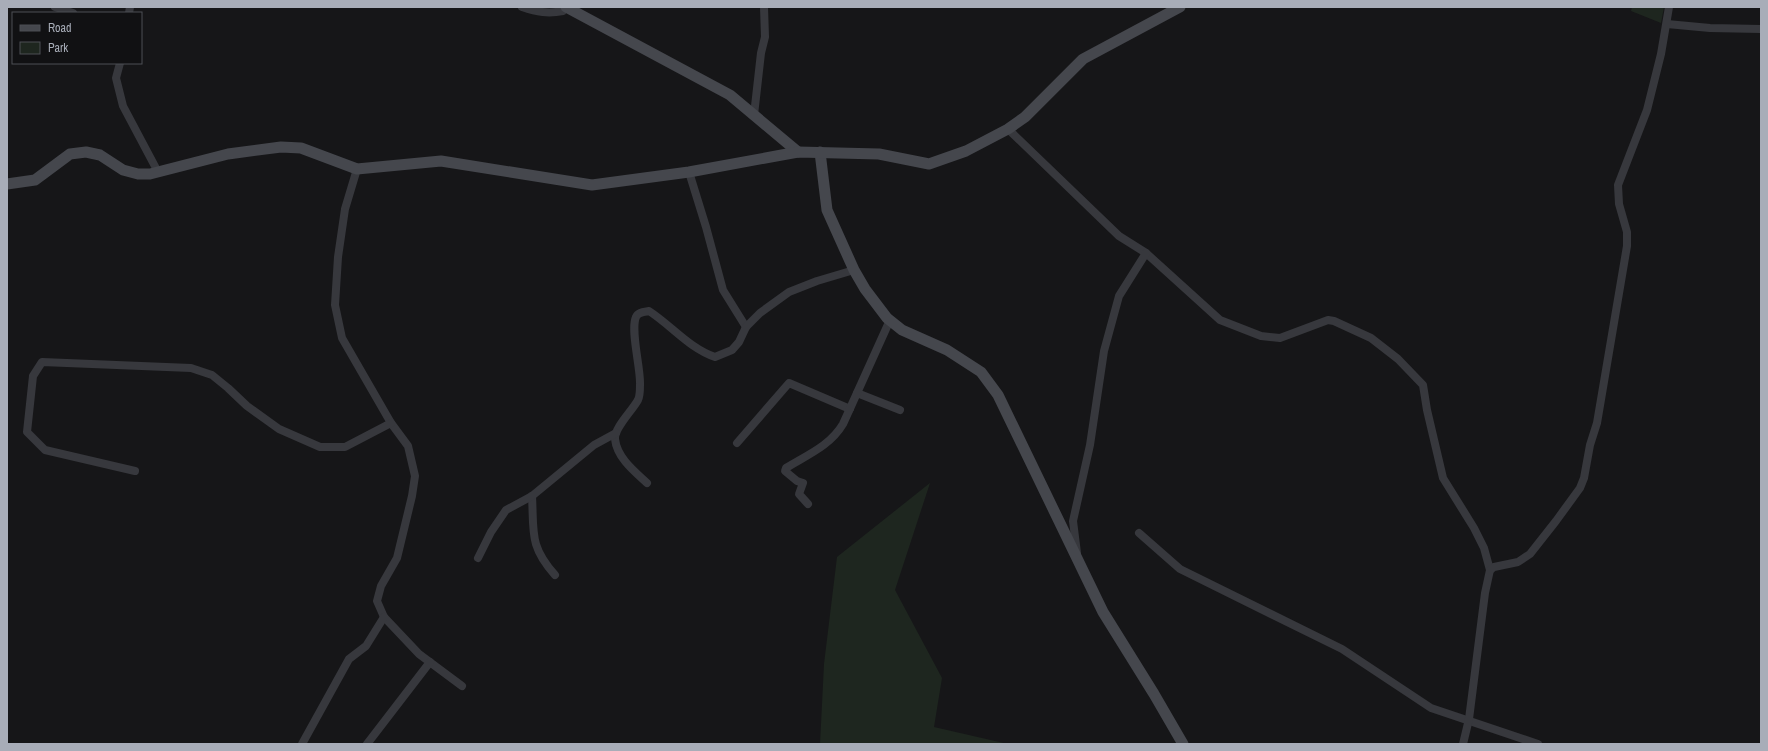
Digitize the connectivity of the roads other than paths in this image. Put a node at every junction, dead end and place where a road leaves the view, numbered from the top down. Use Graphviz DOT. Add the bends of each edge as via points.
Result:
graph roads {
  1 [pos="55,7"];
  2 [pos="522,7"];
  3 [pos="565,7"];
  4 [pos="764,7"];
  5 [pos="1180,7"];
  6 [pos="1669,7"];
  7 [pos="70,12"];
  8 [pos="1667,24"];
  9 [pos="1761,29"];
  10 [pos="120,64"];
  11 [pos="754,115"];
  12 [pos="1008,129"];
  13 [pos="798,152"];
  14 [pos="820,152"];
  15 [pos="357,169"];
  16 [pos="158,172"];
  17 [pos="689,172"];
  18 [pos="7,184"];
  19 [pos="1146,253"];
  20 [pos="854,270"];
  21 [pos="890,320"];
  22 [pos="746,327"];
  23 [pos="857,393"];
  24 [pos="850,409"];
  25 [pos="900,410"];
  26 [pos="391,423"];
  27 [pos="616,433"];
  28 [pos="737,443"];
  29 [pos="135,471"];
  30 [pos="647,483"];
  31 [pos="532,496"];
  32 [pos="808,504"];
  33 [pos="1138,533"];
  34 [pos="478,558"];
  35 [pos="1078,561"];
  36 [pos="1490,570"];
  37 [pos="555,575"];
  38 [pos="384,617"];
  39 [pos="430,662"];
  40 [pos="462,686"];
  41 [pos="1469,719"];
  42 [pos="302,744"];
  43 [pos="367,744"];
  44 [pos="1183,744"];
  45 [pos="1463,744"];
  46 [pos="1538,744"];
  1 -- 7 [label="street"];
  2 -- 3 [label="street" via="552,13 563,11"];
  3 -- 11 [label="street" via="730,95"];
  4 -- 11 [label="street" via="765,37"];
  5 -- 12 [label="street" via="1083,59 1025,117"];
  6 -- 8 [label="street"];
  8 -- 9 [label="street"];
  8 -- 36 [label="street" via="1647,110 1618,185 1619,204 1628,246 1597,423 1584,478 1580,488 1530,554 1518,562"];
  10 -- 16 [label="street" via="116,78 123,106"];
  11 -- 13 [label="street" via="778,138"];
  12 -- 14 [label="street" via="966,151 929,164 879,154"];
  12 -- 19 [label="street" via="1119,236"];
  13 -- 14 [label="street"];
  13 -- 17 [label="street"];
  14 -- 20 [label="street" via="827,210"];
  15 -- 16 [label="street" via="301,148 281,147 228,154"];
  15 -- 17 [label="street" via="441,161 592,185"];
  15 -- 26 [label="street" via="345,209 338,257 335,306 342,338"];
  16 -- 18 [label="street" via="138,174 123,170 100,155 86,152 70,154 35,180"];
  17 -- 22 [label="street" via="723,290"];
  19 -- 35 [label="street" via="1118,296 1104,351 1090,445 1073,521"];
  19 -- 36 [label="street" via="1220,320 1261,336 1280,338 1334,320 1371,338 1398,359 1424,385 1427,410 1443,478 1474,528 1484,548"];
  20 -- 21 [label="street"];
  20 -- 22 [label="street" via="789,292 760,312"];
  21 -- 23 [label="street"];
  21 -- 35 [label="street" via="902,330 947,350 981,372 998,395"];
  22 -- 27 [label="street" via="732,350 715,358 688,343 649,311 640,312 636,317 635,328 640,384 638,399"];
  23 -- 24 [label="street"];
  23 -- 25 [label="street"];
  24 -- 28 [label="street" via="789,383"];
  24 -- 32 [label="street" via="836,436 785,470 803,483 799,494"];
  26 -- 29 [label="street" via="345,447 320,447 279,429 247,406 212,375 191,368 42,362 33,376 27,432 46,450"];
  26 -- 38 [label="street" via="408,446 415,476 398,558 381,586 377,601"];
  27 -- 30 [label="street" via="615,440 619,451 630,467"];
  27 -- 31 [label="street" via="594,445"];
  31 -- 34 [label="street" via="506,510"];
  31 -- 37 [label="street" via="537,551"];
  33 -- 41 [label="street" via="1180,569 1342,649 1431,708"];
  35 -- 44 [label="street" via="1103,612"];
  36 -- 41 [label="street"];
  38 -- 39 [label="street"];
  38 -- 42 [label="street" via="366,646 349,659"];
  39 -- 40 [label="street"];
  39 -- 43 [label="street"];
  41 -- 45 [label="street"];
  41 -- 46 [label="street"];
}
